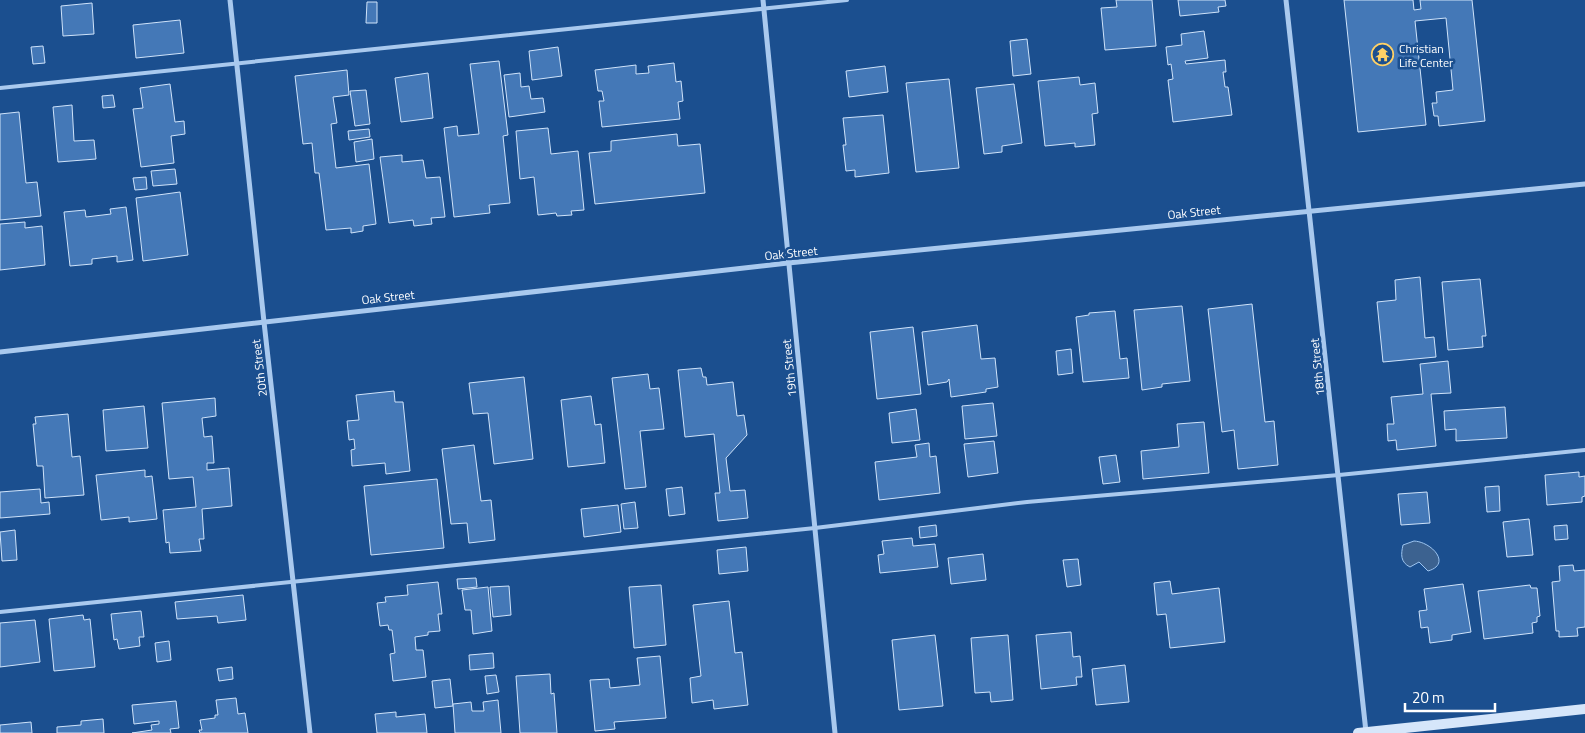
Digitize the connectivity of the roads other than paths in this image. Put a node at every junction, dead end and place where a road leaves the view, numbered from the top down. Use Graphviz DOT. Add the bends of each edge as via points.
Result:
graph roads {
  1 [pos="230,0"];
  2 [pos="764,0"];
  3 [pos="846,0"];
  4 [pos="1286,0"];
  5 [pos="764,9"];
  6 [pos="237,63"];
  7 [pos="0,88"];
  8 [pos="1585,184"];
  9 [pos="1310,211"];
  10 [pos="788,263"];
  11 [pos="264,322"];
  12 [pos="0,352"];
  13 [pos="1585,450"];
  14 [pos="1339,475"];
  15 [pos="815,528"];
  16 [pos="293,581"];
  17 [pos="0,612"];
  18 [pos="1585,709"];
  19 [pos="310,733"];
  20 [pos="835,733"];
  21 [pos="1362,733"];
  1 -- 6 [label="street, 20th Street"];
  2 -- 5 [label="street, 19th Street"];
  3 -- 5 [label="lane"];
  4 -- 9 [label="street, 18th Street"];
  5 -- 6 [label="lane"];
  5 -- 10 [label="street, 19th Street"];
  6 -- 7 [label="lane"];
  6 -- 11 [label="street, 20th Street"];
  8 -- 9 [label="street, Oak Street"];
  9 -- 10 [label="street, Oak Street"];
  9 -- 14 [label="street, 18th Street"];
  10 -- 11 [label="street, Oak Street"];
  10 -- 15 [label="street, 19th Street"];
  11 -- 12 [label="street, Oak Street"];
  11 -- 16 [label="street, 20th Street"];
  13 -- 14 [label="lane"];
  14 -- 15 [label="lane" via="1027,502"];
  14 -- 21 [label="street, 18th Street"];
  15 -- 16 [label="lane"];
  15 -- 20 [label="street, 19th Street"];
  16 -- 17 [label="lane"];
  16 -- 19 [label="street, 20th Street"];
  18 -- 21 [label="street"];
}
